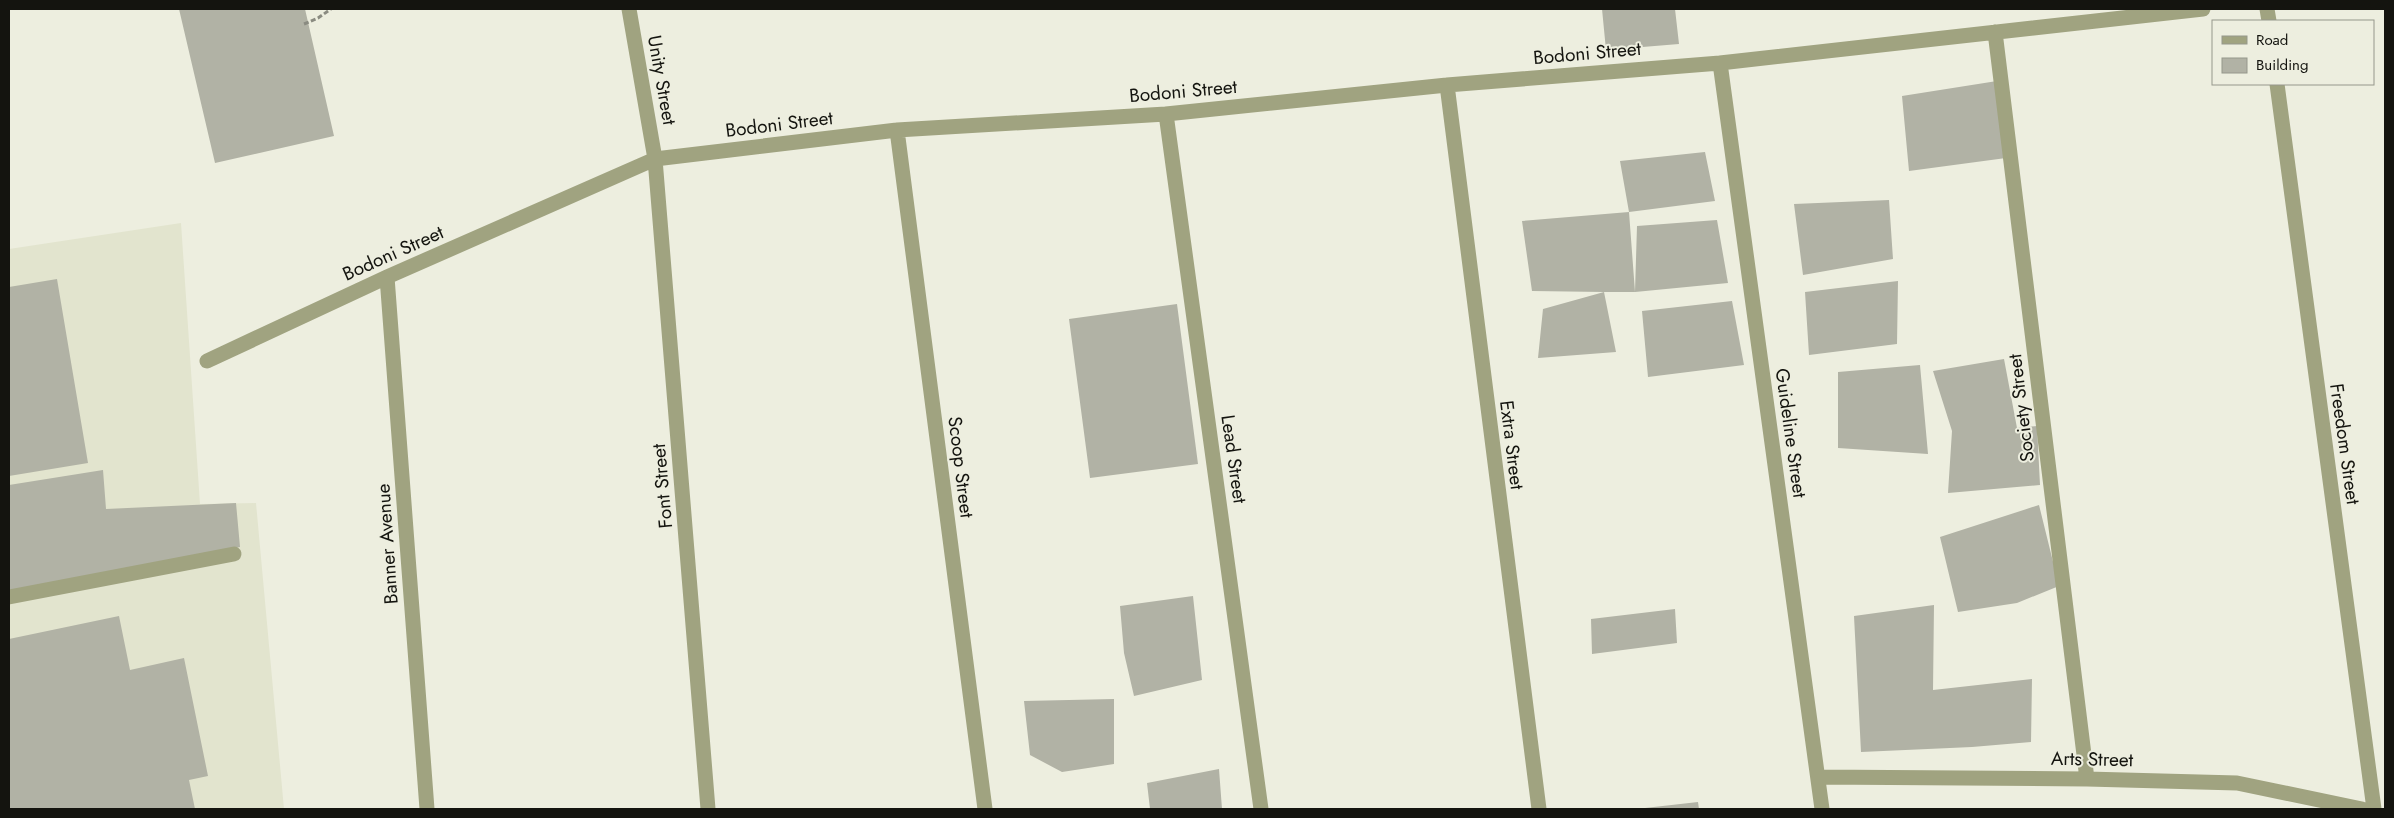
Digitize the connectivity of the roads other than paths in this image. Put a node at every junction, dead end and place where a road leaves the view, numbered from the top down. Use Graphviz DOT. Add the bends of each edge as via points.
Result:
graph roads {
  1 [pos="629,9"];
  2 [pos="2204,9"];
  3 [pos="1995,32"];
  4 [pos="1720,63"];
  5 [pos="1446,85"];
  6 [pos="2277,85"];
  7 [pos="1166,114"];
  8 [pos="897,130"];
  9 [pos="655,159"];
  10 [pos="386,276"];
  11 [pos="207,360"];
  12 [pos="234,554"];
  13 [pos="9,597"];
  14 [pos="1818,777"];
  15 [pos="2087,779"];
  16 [pos="427,809"];
  17 [pos="708,809"];
  18 [pos="985,809"];
  19 [pos="1261,809"];
  20 [pos="1539,809"];
  21 [pos="1822,809"];
  22 [pos="2362,809"];
  23 [pos="2374,809"];
  1 -- 9 [label="street, Unity Street"];
  2 -- 3 [label="street, Bodoni Street"];
  3 -- 4 [label="street, Bodoni Street"];
  3 -- 15 [label="street, Society Street"];
  4 -- 5 [label="street, Bodoni Street"];
  4 -- 14 [label="street, Guideline Street"];
  5 -- 7 [label="street, Bodoni Street"];
  5 -- 20 [label="street, Extra Street"];
  6 -- 23 [label="street, Freedom Street"];
  7 -- 8 [label="street, Bodoni Street"];
  7 -- 19 [label="street, Lead Street"];
  8 -- 9 [label="street, Bodoni Street"];
  8 -- 18 [label="street, Scoop Street"];
  9 -- 10 [label="street, Bodoni Street"];
  9 -- 17 [label="street, Font Street"];
  10 -- 11 [label="street, Bodoni Street"];
  10 -- 16 [label="street, Banner Avenue"];
  12 -- 13 [label="street"];
  14 -- 15 [label="street, Arts Street"];
  14 -- 21 [label="street, Guideline Street"];
  15 -- 22 [label="street, Arts Street" via="2237,783"];
}
